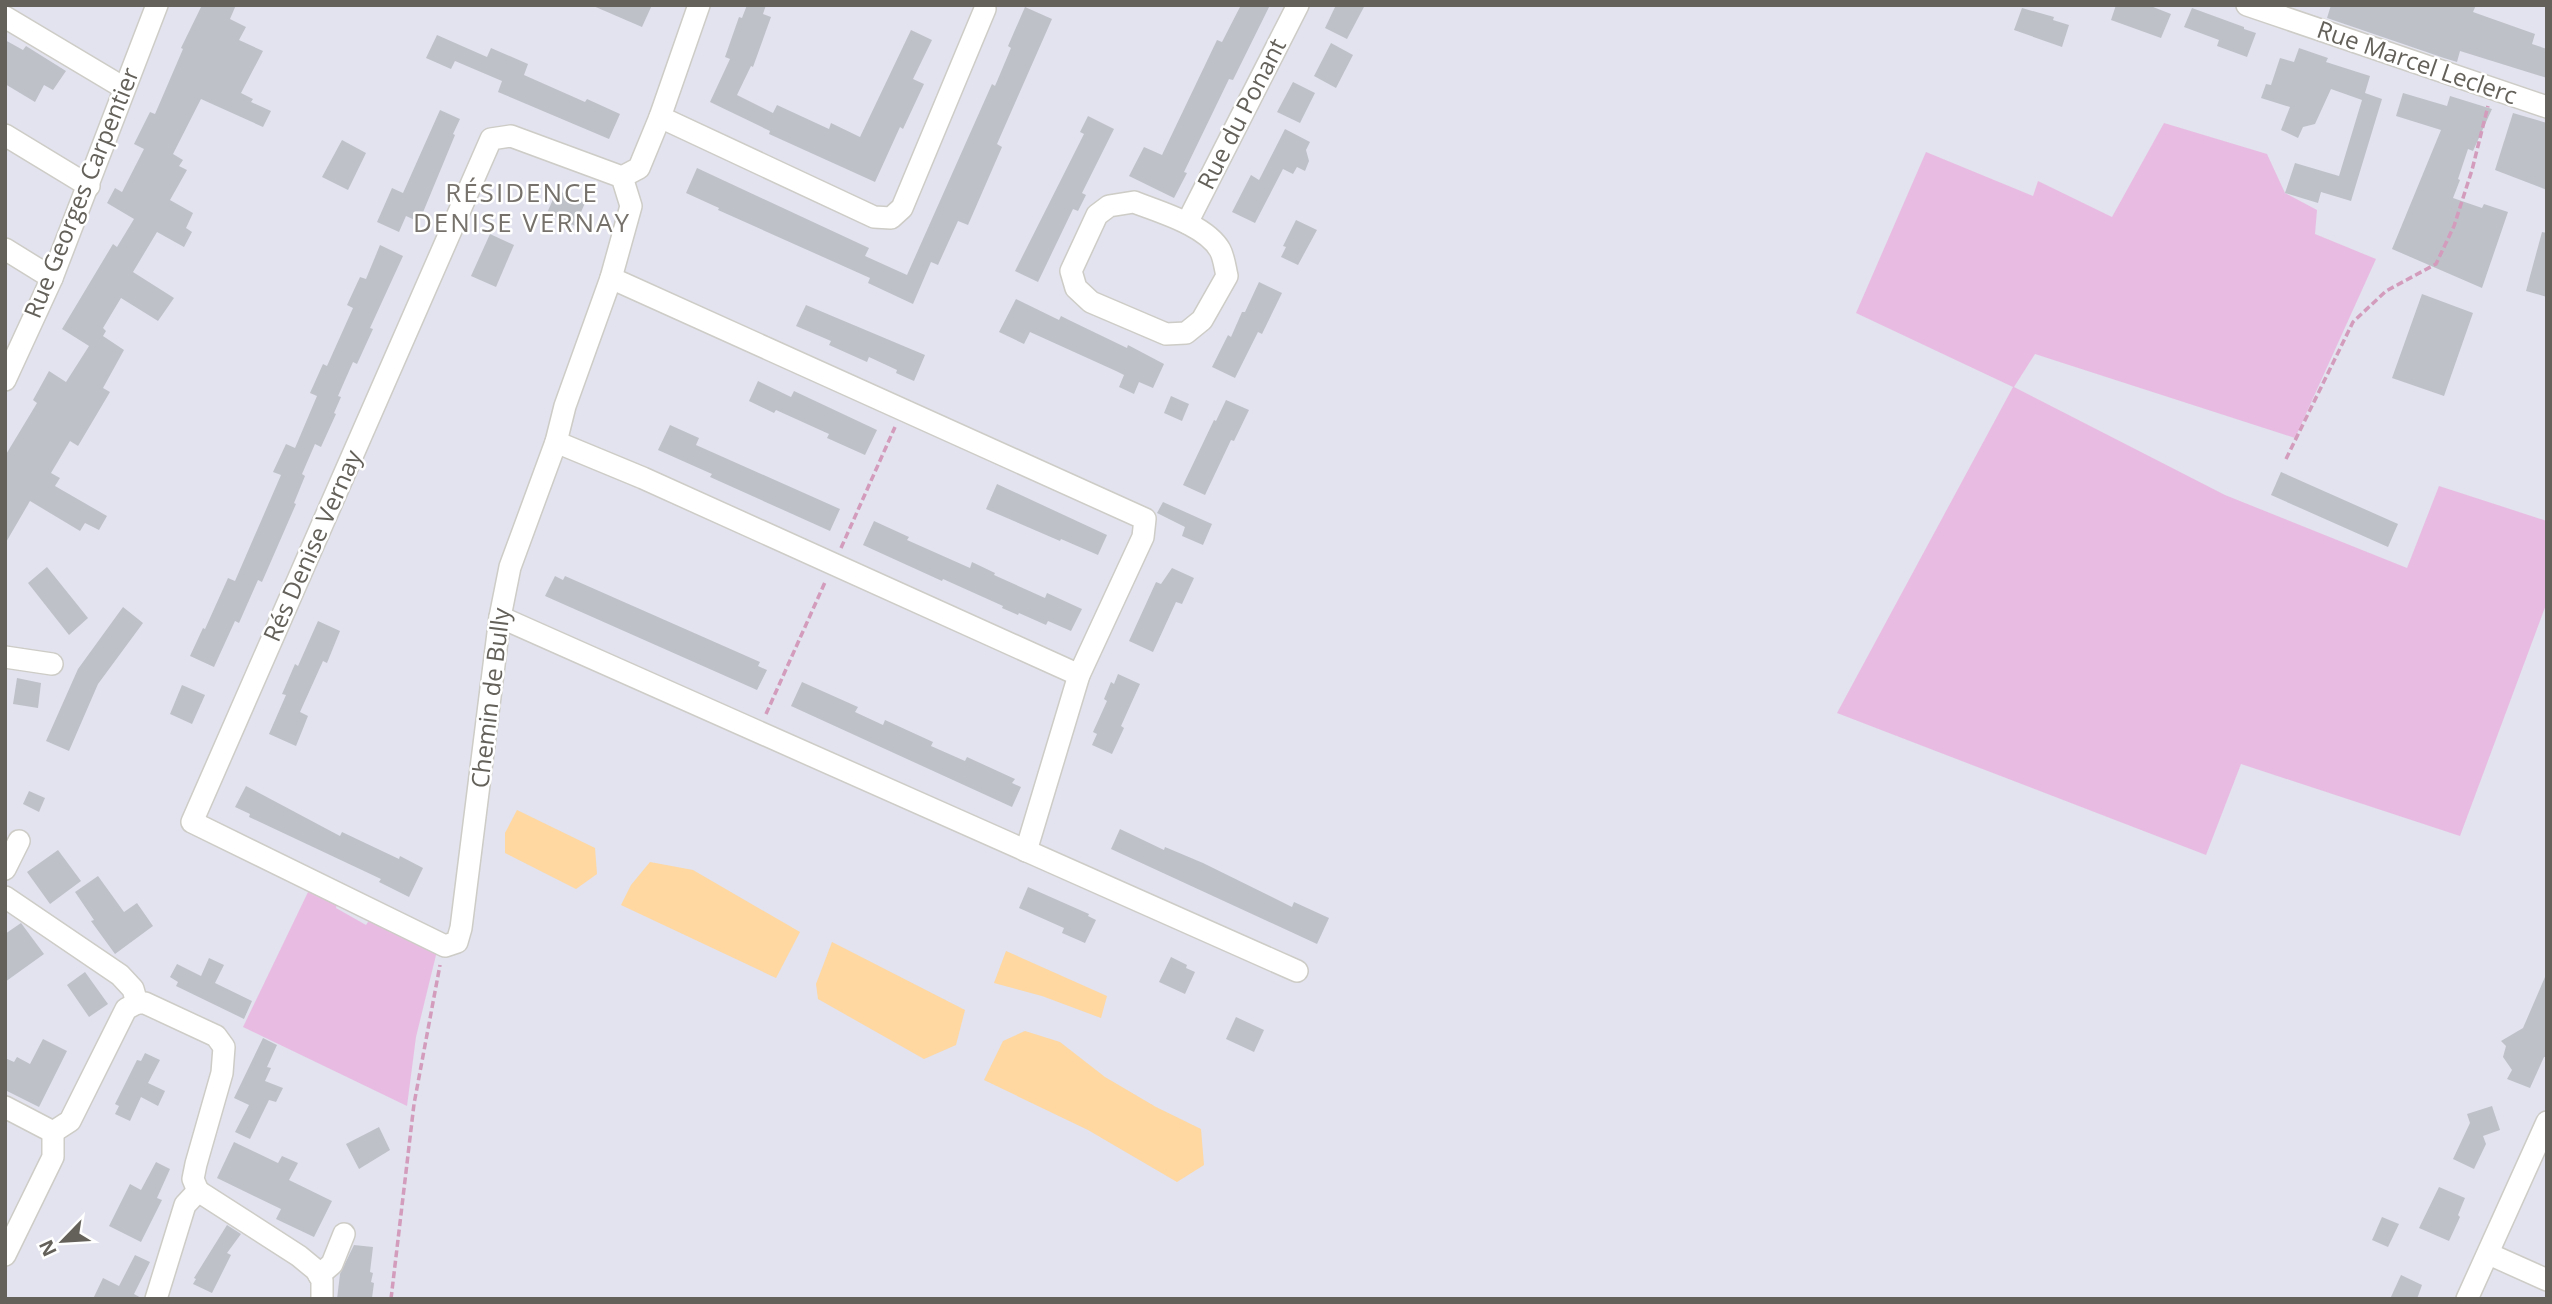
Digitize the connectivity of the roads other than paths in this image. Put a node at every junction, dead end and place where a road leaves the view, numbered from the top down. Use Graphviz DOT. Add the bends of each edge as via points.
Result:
graph roads {
  1 [pos="156,5"];
  2 [pos="699,5"];
  3 [pos="1298,5"];
  4 [pos="2247,5"];
  5 [pos="985,9"];
  6 [pos="2277,10"];
  7 [pos="5,17"];
  8 [pos="124,88"];
  9 [pos="2547,107"];
  10 [pos="660,117"];
  11 [pos="5,135"];
  12 [pos="622,177"];
  13 [pos="89,186"];
  14 [pos="1186,223"];
  15 [pos="5,250"];
  16 [pos="52,278"];
  17 [pos="611,278"];
  18 [pos="5,380"];
  19 [pos="556,442"];
  20 [pos="500,617"];
  21 [pos="5,657"];
  22 [pos="52,664"];
  23 [pos="1079,675"];
  24 [pos="19,841"];
  25 [pos="1026,851"];
  26 [pos="5,869"];
  27 [pos="5,897"];
  28 [pos="444,946"];
  29 [pos="1297,971"];
  30 [pos="137,1003"];
  31 [pos="5,1107"];
  32 [pos="2547,1122"];
  33 [pos="53,1132"];
  34 [pos="198,1191"];
  35 [pos="344,1234"];
  36 [pos="2489,1254"];
  37 [pos="5,1255"];
  38 [pos="319,1275"];
  39 [pos="2547,1280"];
  40 [pos="156,1299"];
  41 [pos="322,1299"];
  42 [pos="2467,1299"];
  1 -- 8 [label="street, Rue Georges Carpentier"];
  2 -- 10 [label="street"];
  3 -- 14 [label="street, Rue du Ponant"];
  4 -- 6 [label="street, Rue Marcel Leclerc"];
  5 -- 10 [label="street" via="902,208 891,218 874,217"];
  6 -- 9 [label="street, Rue Marcel Leclerc"];
  7 -- 8 [label="street"];
  8 -- 13 [label="street, Rue Georges Carpentier"];
  10 -- 12 [label="street" via="639,168"];
  11 -- 13 [label="street"];
  12 -- 17 [label="street, Chemin de Bully" via="631,206"];
  12 -- 28 [label="street, Rés Denise Vernay" via="511,136 491,139 192,822"];
  13 -- 16 [label="street, Rue Georges Carpentier"];
  14 -- 14 [label="street" via="1135,202 1110,206 1097,215 1071,271 1076,288 1091,302 1166,334 1186,333 1202,320 1227,276 1221,251 1212,239"];
  15 -- 16 [label="street"];
  16 -- 18 [label="street, Rue Georges Carpentier"];
  17 -- 19 [label="street, Chemin de Bully"];
  17 -- 23 [label="street" via="1145,519 1143,537"];
  19 -- 20 [label="street, Chemin de Bully" via="510,567"];
  19 -- 23 [label="street"];
  20 -- 25 [label="street"];
  20 -- 28 [label="street, Chemin de Bully" via="461,928 457,943"];
  21 -- 22 [label="street"];
  23 -- 25 [label="street"];
  24 -- 26 [label="street"];
  25 -- 29 [label="street"];
  27 -- 30 [label="street" via="120,975 133,989"];
  30 -- 33 [label="street" via="126,1009 71,1121"];
  30 -- 34 [label="street" via="215,1036 224,1047 222,1073 193,1179"];
  31 -- 33 [label="street"];
  32 -- 36 [label="street"];
  33 -- 37 [label="street" via="52,1157"];
  34 -- 38 [label="street" via="299,1256"];
  34 -- 40 [label="street" via="185,1205"];
  35 -- 38 [label="street" via="332,1264"];
  36 -- 39 [label="street"];
  36 -- 42 [label="street"];
  38 -- 41 [label="street"];
}
